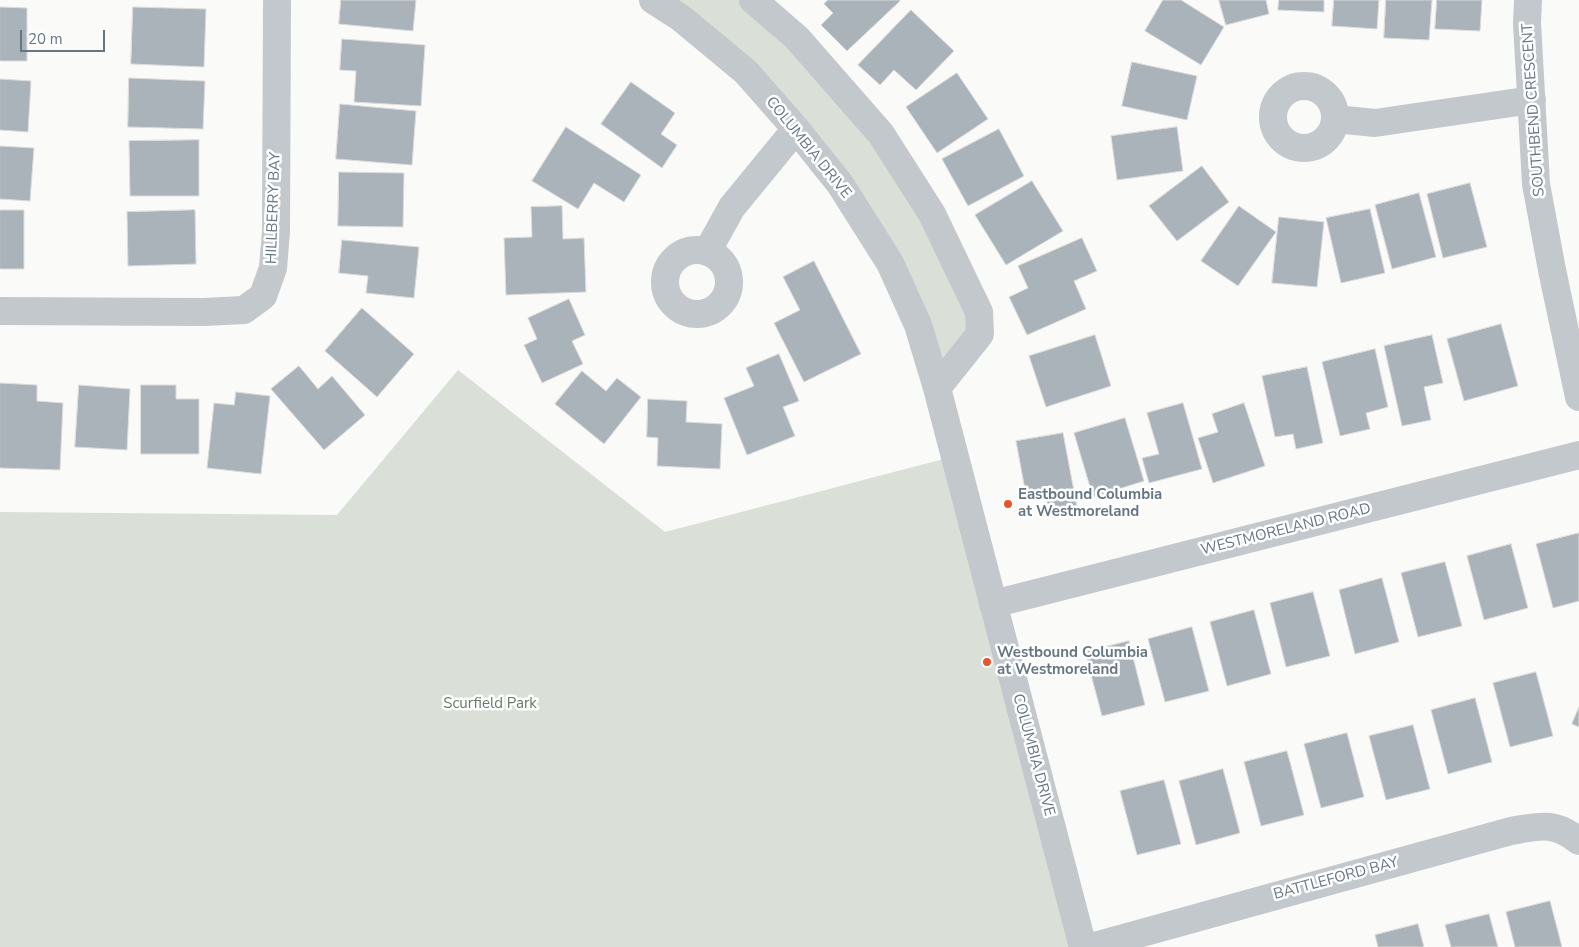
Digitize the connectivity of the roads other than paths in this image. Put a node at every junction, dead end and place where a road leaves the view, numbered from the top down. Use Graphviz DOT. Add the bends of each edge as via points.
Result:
graph roads {
  1 [pos="277,0"];
  2 [pos="653,0"];
  3 [pos="753,0"];
  4 [pos="1528,0"];
  5 [pos="1532,100"];
  6 [pos="1336,119"];
  7 [pos="796,129"];
  8 [pos="707,252"];
  9 [pos="0,312"];
  10 [pos="937,388"];
  11 [pos="1579,397"];
  12 [pos="1579,455"];
  13 [pos="993,604"];
  14 [pos="1579,841"];
  15 [pos="1084,947"];
  16 [pos="1091,947"];
  1 -- 9 [label="street, HILLBERRY BAY" via="276,231 273,268 263,296 244,310"];
  2 -- 7 [label="street, COLUMBIA DRIVE" via="681,18 746,72"];
  3 -- 10 [label="street" via="797,38 881,134 932,214 979,312 980,334"];
  4 -- 5 [label="street, SOUTHBEND CRESCENT"];
  5 -- 6 [label="street" via="1375,123"];
  5 -- 11 [label="street, SOUTHBEND CRESCENT" via="1536,184"];
  7 -- 8 [label="street" via="732,207"];
  7 -- 10 [label="street, COLUMBIA DRIVE" via="840,184 890,263 918,325"];
  10 -- 13 [label="street, COLUMBIA DRIVE"];
  12 -- 13 [label="street, WESTMORELAND ROAD"];
  13 -- 15 [label="street, COLUMBIA DRIVE"];
  14 -- 16 [label="street, BATTLEFORD BAY" via="1567,831 1544,825 1511,831"];
}
